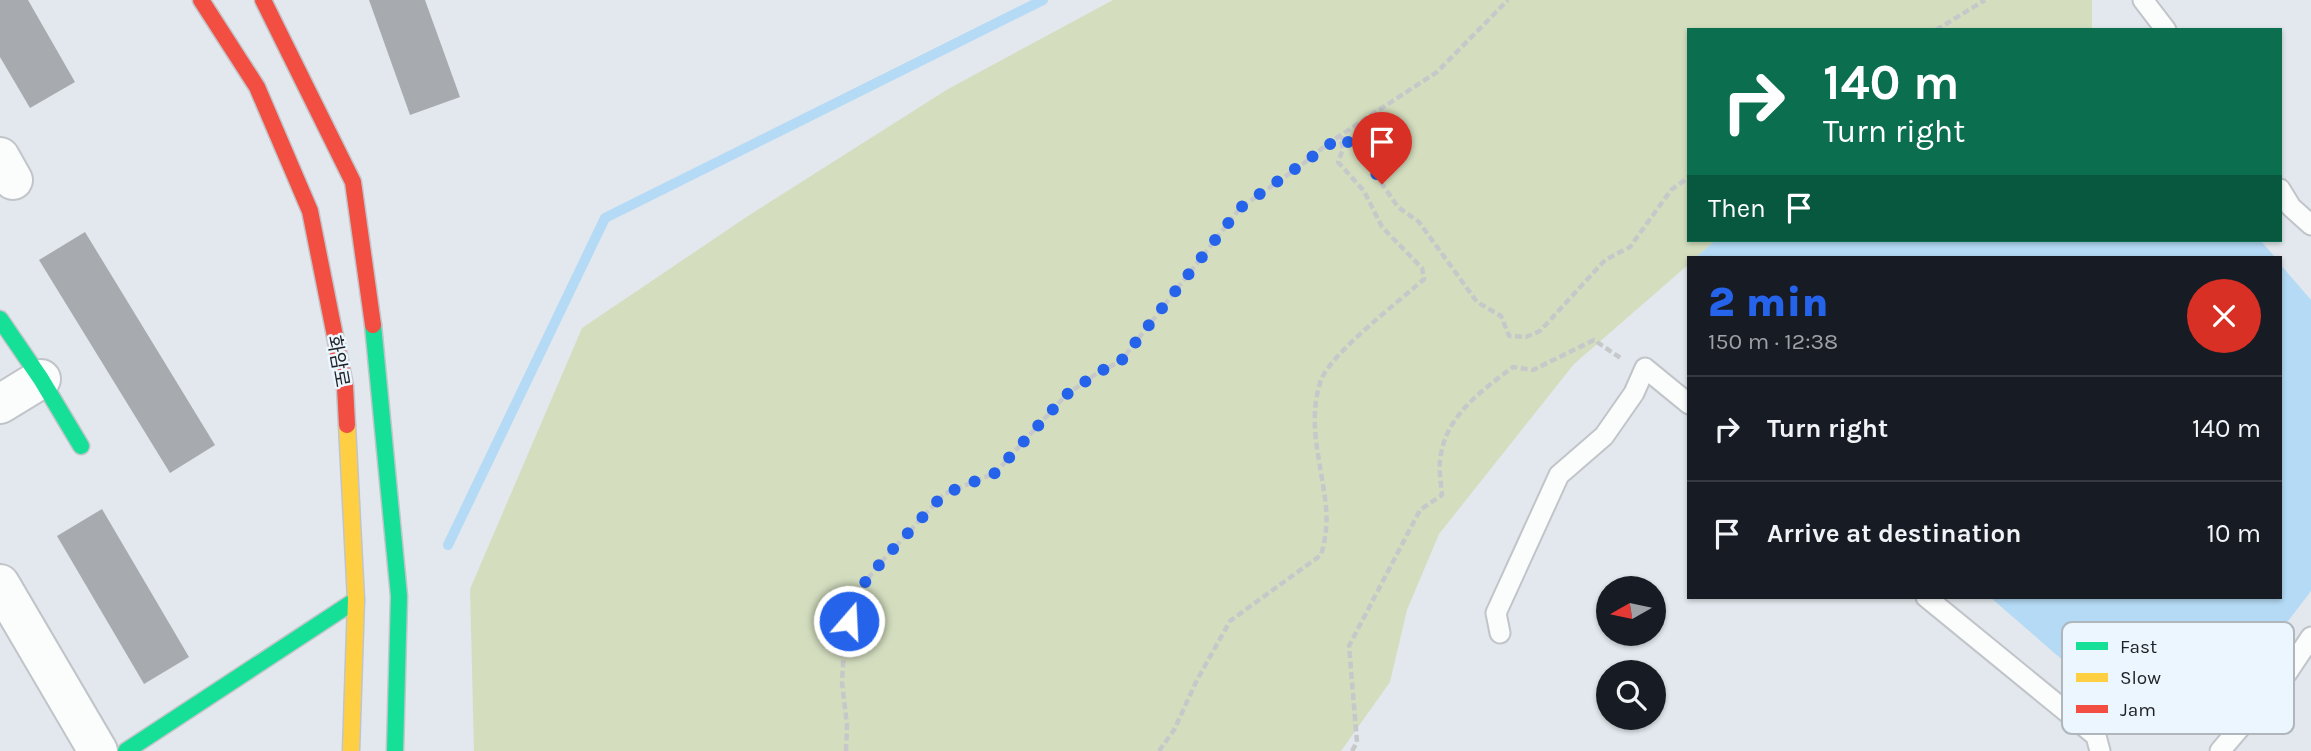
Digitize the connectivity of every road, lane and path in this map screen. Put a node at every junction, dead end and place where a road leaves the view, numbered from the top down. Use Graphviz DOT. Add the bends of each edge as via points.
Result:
graph roads {
  1 [pos="201,0"];
  2 [pos="263,0"];
  3 [pos="1508,0"];
  4 [pos="1985,0"];
  5 [pos="2143,0"];
  6 [pos="1940,28"];
  7 [pos="2164,28"];
  8 [pos="1340,137"];
  9 [pos="1687,178"];
  10 [pos="2282,192"];
  11 [pos="2311,225"];
  12 [pos="0,319"];
  13 [pos="1626,361"];
  14 [pos="41,379"];
  15 [pos="1687,402"];
  16 [pos="0,404"];
  17 [pos="81,446"];
  18 [pos="0,584"];
  19 [pos="1928,599"];
  20 [pos="356,600"];
  21 [pos="1500,634"];
  22 [pos="2311,637"];
  23 [pos="2294,662"];
  24 [pos="2062,708"];
  25 [pos="2094,734"];
  26 [pos="2235,734"];
  27 [pos="98,751"];
  28 [pos="126,751"];
  29 [pos="351,751"];
  30 [pos="395,751"];
  31 [pos="846,751"];
  32 [pos="1158,751"];
  33 [pos="1352,751"];
  34 [pos="2100,751"];
  35 [pos="2220,751"];
  1 -- 20 [label="main road, 화암로" via="257,87 310,211 345,386"];
  2 -- 30 [label="main road, 화암로" via="352,182 372,312 399,596"];
  3 -- 8 [label="path" via="1437,72"];
  4 -- 6 [label="path"];
  5 -- 7 [label="lane"];
  8 -- 9 [label="path" via="1370,160 1398,207 1419,222 1477,302 1501,316 1510,336 1526,337 1540,331 1605,260 1630,247 1671,190"];
  8 -- 31 [label="path" via="1240,208 1121,361 1066,395 995,473 944,494 883,560 855,595 844,646"];
  8 -- 32 [label="path" via="1343,149 1338,162 1364,191 1382,227 1422,268 1424,279 1354,341 1322,379 1314,423 1328,504 1321,555 1230,621 1174,730"];
  10 -- 11 [label="lane"];
  12 -- 14 [label="main road"];
  13 -- 33 [label="path" via="1594,340 1533,370 1513,367 1455,416 1440,460 1442,495 1420,510 1349,646 1357,742"];
  14 -- 16 [label="street"];
  14 -- 17 [label="main road"];
  15 -- 21 [label="lane" via="1646,368 1604,436 1559,475 1496,613"];
  18 -- 27 [label="street"];
  19 -- 24 [label="lane"];
  20 -- 28 [label="main road"];
  20 -- 29 [label="main road, 화암로"];
  22 -- 23 [label="lane"];
  25 -- 34 [label="lane"];
  26 -- 35 [label="lane"];
}
